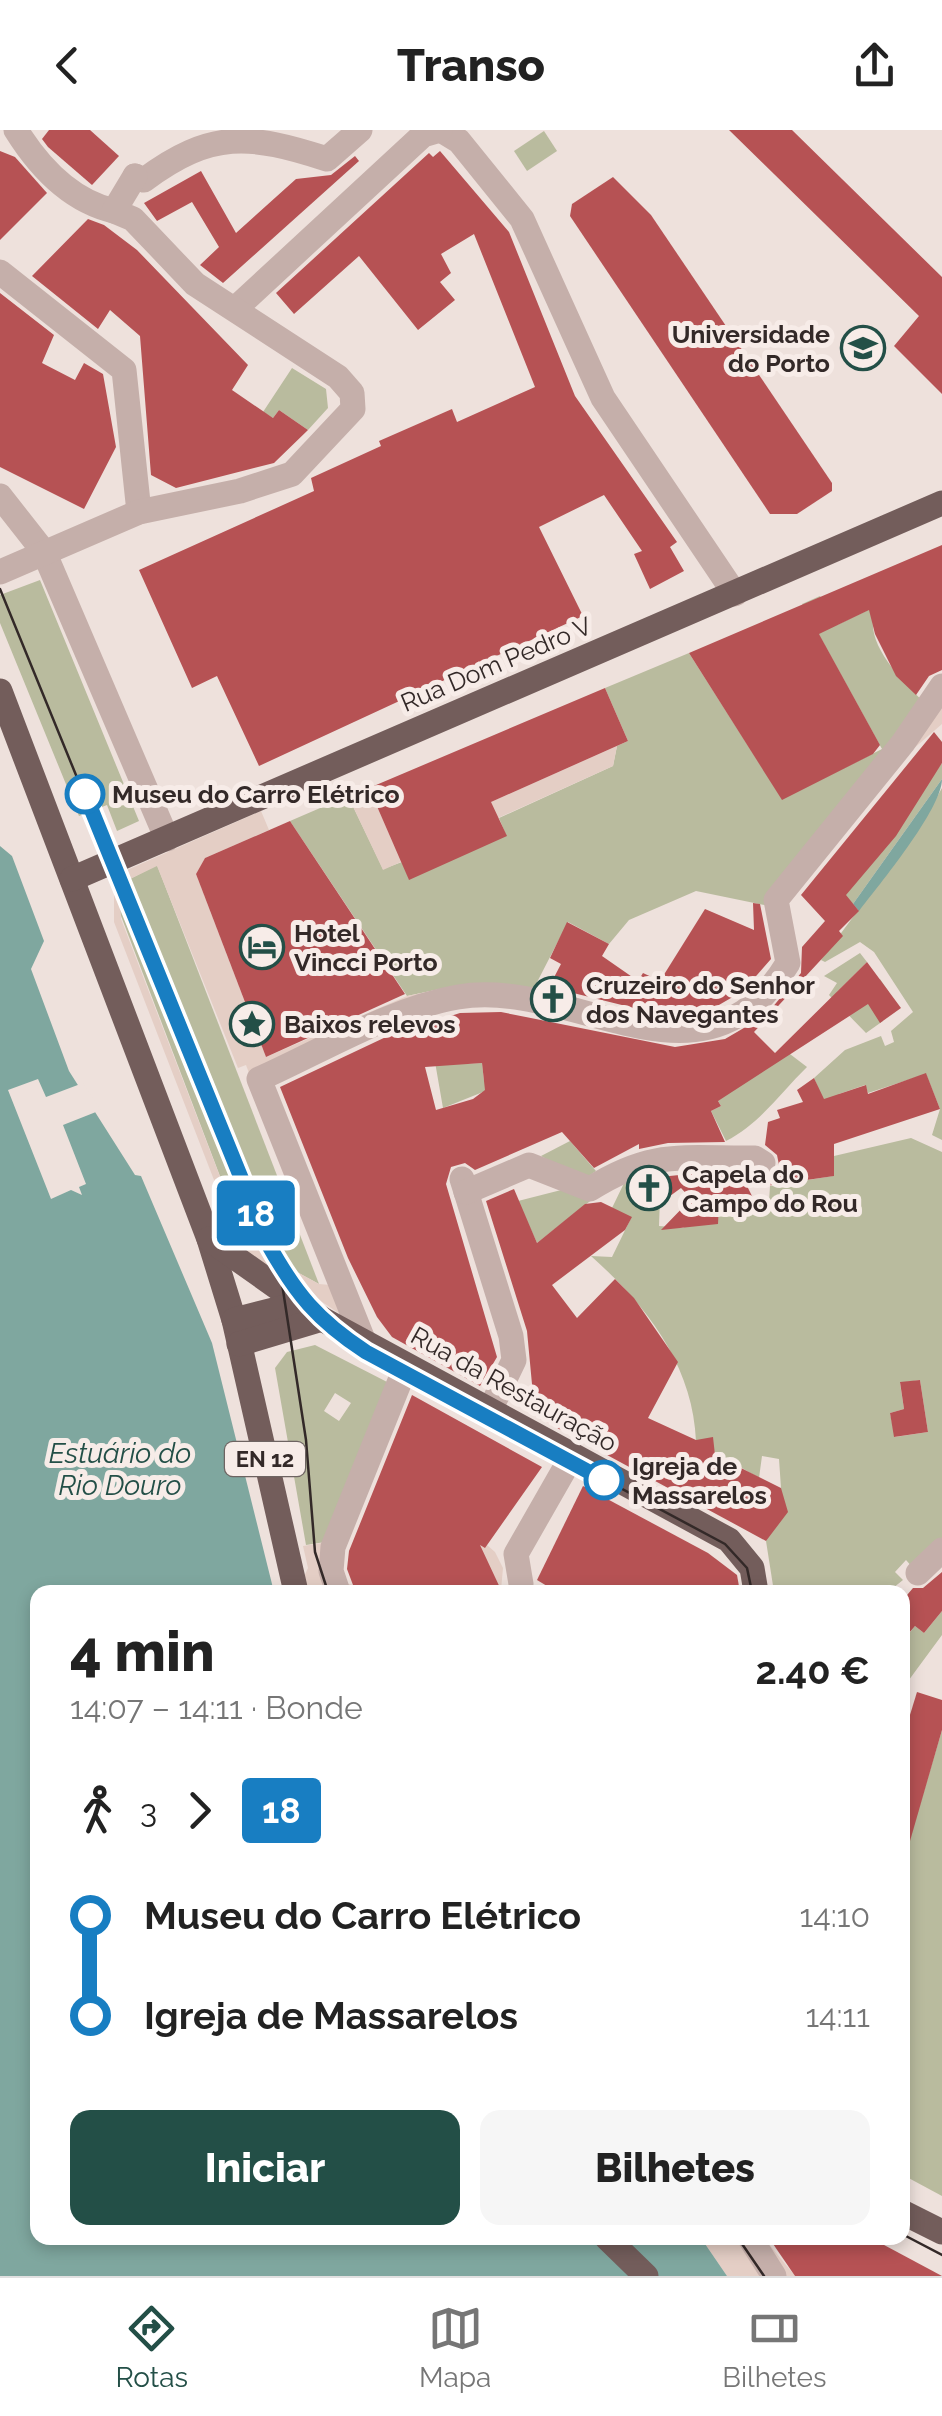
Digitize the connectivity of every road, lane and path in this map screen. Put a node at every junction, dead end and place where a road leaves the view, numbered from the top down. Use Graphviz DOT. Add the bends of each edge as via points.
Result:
graph roads {
  1 [pos="16,130"];
  2 [pos="360,130"];
  3 [pos="440,130"];
  4 [pos="114,211"];
  5 [pos="0,272"];
  6 [pos="236,308"];
  7 [pos="0,496"];
  8 [pos="942,503"];
  9 [pos="138,512"];
  10 [pos="44,552"];
  11 [pos="0,572"];
  12 [pos="735,594"];
  13 [pos="942,686"];
  14 [pos="0,692"];
  15 [pos="166,838"];
  16 [pos="72,880"];
  17 [pos="758,1132"];
  18 [pos="209,1240"];
  19 [pos="313,1313"];
  20 [pos="236,1332"];
  21 [pos="364,1342"];
  22 [pos="406,1366"];
  23 [pos="490,1410"];
  24 [pos="572,1456"];
  25 [pos="942,1550"];
  26 [pos="908,1583"];
  27 [pos="294,1585"];
  28 [pos="336,1585"];
  29 [pos="519,1585"];
  30 [pos="755,1585"];
  31 [pos="910,2216"];
  32 [pos="942,2232"];
  33 [pos="614,2245"];
  34 [pos="754,2245"];
  35 [pos="646,2276"];
  36 [pos="774,2276"];
  1 -- 4 [label="street" via="32,156 86,204"];
  2 -- 4 [label="street" via="327,159 272,140 230,138 189,150 144,180 130,172"];
  3 -- 6 [label="street" via="422,135"];
  3 -- 12 [label="street" via="459,142 522,219 603,398"];
  4 -- 6 [label="street" via="134,219 195,284"];
  5 -- 9 [label="street" via="124,370"];
  6 -- 9 [label="street" via="338,377 352,393 353,409 292,474 240,492"];
  7 -- 10 [label="street"];
  8 -- 12 [label="main road, Rua Dom Pedro V"];
  9 -- 10 [label="street"];
  10 -- 11 [label="street"];
  10 -- 15 [label="street"];
  12 -- 15 [label="main road, Rua Dom Pedro V"];
  13 -- 21 [label="street" via="776,900 791,948 788,963 752,1009 684,1034 506,998 462,996 259,1078"];
  14 -- 16 [label="main road, EN 12"];
  15 -- 16 [label="main road, Rua Dom Pedro V"];
  16 -- 18 [label="main road, EN 12"];
  17 -- 23 [label="street" via="759,1161 648,1159 590,1188 529,1165 464,1184 514,1360"];
  18 -- 19 [label="main road, Rua da Restauração"];
  18 -- 20 [label="main road, EN 12"];
  19 -- 20 [label="main road"];
  19 -- 21 [label="main road, Rua da Restauração"];
  20 -- 27 [label="main road, EN 12"];
  21 -- 22 [label="main road, Rua da Restauração"];
  22 -- 23 [label="main road, Rua da Restauração"];
  22 -- 28 [label="street" via="344,1530 331,1571"];
  23 -- 24 [label="main road, Rua da Restauração"];
  24 -- 29 [label="street" via="516,1554"];
  24 -- 30 [label="main road, Rua da Restauração" via="729,1540 752,1568"];
  25 -- 26 [label="street"];
  31 -- 32 [label="main road"];
  33 -- 35 [label="main road"];
  34 -- 36 [label="street"];
}
